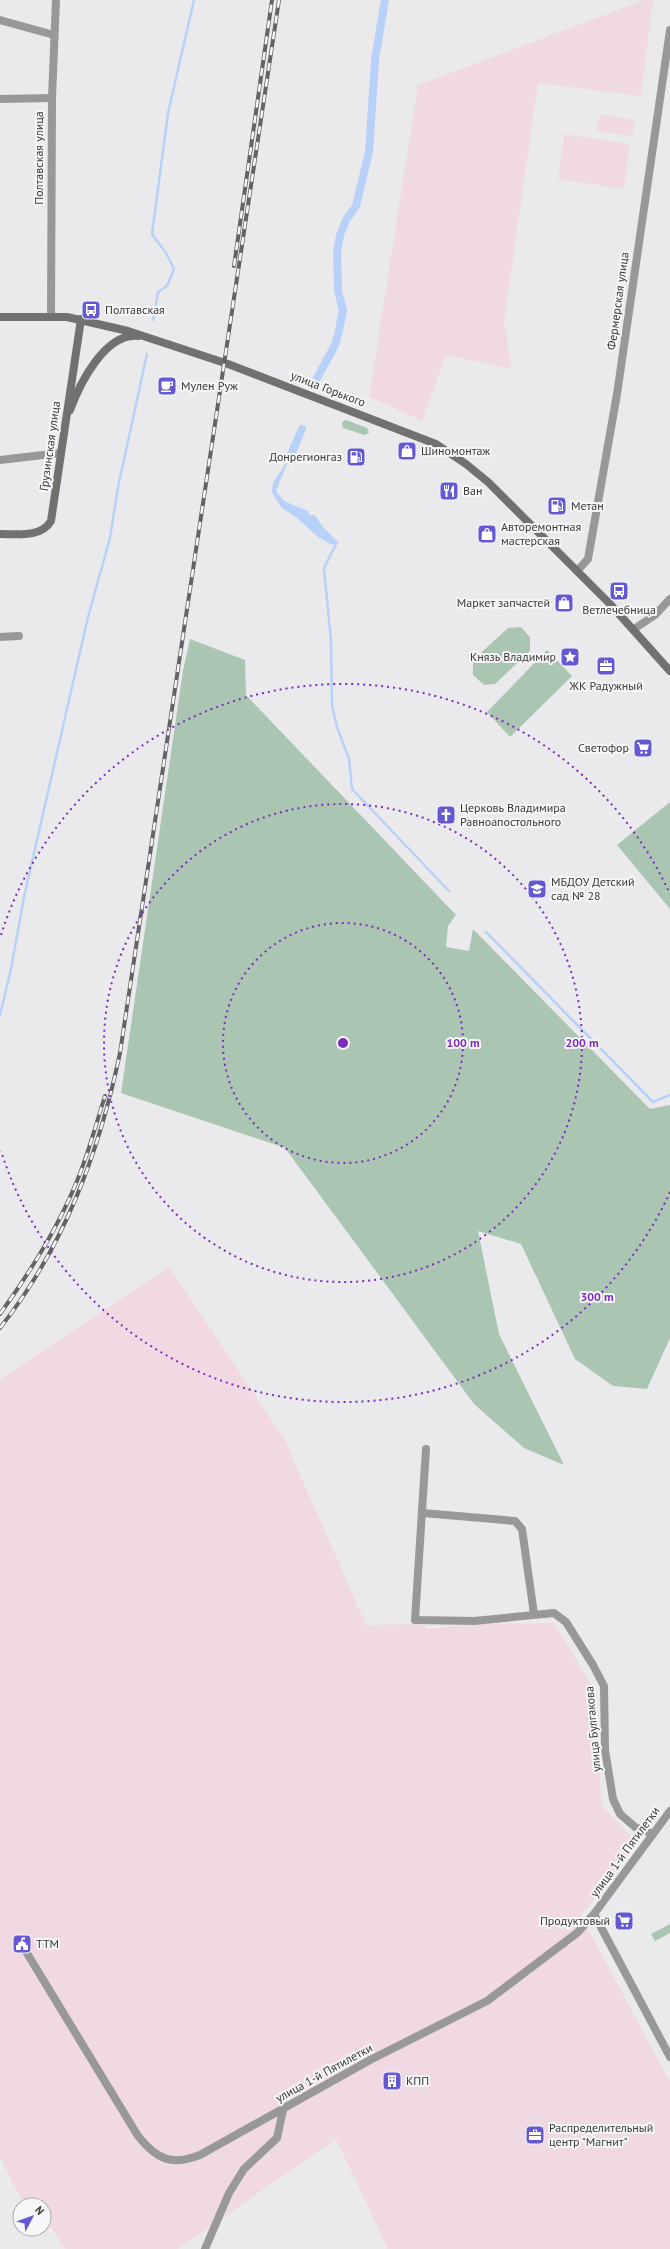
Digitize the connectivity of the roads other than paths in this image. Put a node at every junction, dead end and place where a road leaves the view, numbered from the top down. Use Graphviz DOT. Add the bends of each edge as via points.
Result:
graph roads {
  1 [pos="56,0"];
  2 [pos="0,20"];
  3 [pos="670,30"];
  4 [pos="54,35"];
  5 [pos="52,98"];
  6 [pos="0,99"];
  7 [pos="51,316"];
  8 [pos="0,317"];
  9 [pos="81,319"];
  10 [pos="149,337"];
  11 [pos="64,427"];
  12 [pos="60,453"];
  13 [pos="0,460"];
  14 [pos="0,534"];
  15 [pos="577,571"];
  16 [pos="670,598"];
  17 [pos="634,629"];
  18 [pos="19,636"];
  19 [pos="0,637"];
  20 [pos="670,671"];
  21 [pos="426,1449"];
  22 [pos="423,1513"];
  23 [pos="534,1614"];
  24 [pos="670,1811"];
  25 [pos="653,1834"];
  26 [pos="594,1914"];
  27 [pos="22,1945"];
  28 [pos="670,2057"];
  29 [pos="283,2110"];
  30 [pos="205,2249"];
  1 -- 4 [label="street, Полтавская улица"];
  2 -- 4 [label="street"];
  3 -- 15 [label="street, Фермерская улица" via="616,402 588,559"];
  4 -- 5 [label="street, Полтавская улица"];
  5 -- 6 [label="street"];
  5 -- 7 [label="street, Полтавская улица"];
  7 -- 8 [label="main road"];
  7 -- 9 [label="main road"];
  9 -- 10 [label="main road"];
  9 -- 11 [label="main road, Грузинская улица"];
  10 -- 11 [label="main road" via="123,337 109,347 87,374 70,408"];
  10 -- 15 [label="main road, улица Горького" via="207,356 417,435 450,453 488,482"];
  11 -- 12 [label="main road, Грузинская улица"];
  12 -- 13 [label="street"];
  12 -- 14 [label="main road, Грузинская улица" via="53,513 48,526 36,532"];
  15 -- 17 [label="main road, улица Горького"];
  16 -- 17 [label="street" via="655,615"];
  17 -- 20 [label="main road, улица Горького"];
  18 -- 19 [label="street"];
  21 -- 22 [label="street"];
  22 -- 23 [label="street" via="516,1521 522,1530"];
  22 -- 23 [label="street, улица Булгакова" via="415,1620 474,1621"];
  23 -- 25 [label="street, улица Булгакова" via="554,1614 566,1622 593,1665 604,1686 605,1750 613,1799 620,1814 635,1827"];
  24 -- 25 [label="street, улица 1-й Пятилетки"];
  25 -- 26 [label="street, улица 1-й Пятилетки"];
  26 -- 28 [label="street"];
  26 -- 29 [label="street, улица 1-й Пятилетки" via="563,1945 487,2001 370,2060"];
  27 -- 29 [label="street, улица 1-й Пятилетки" via="148,2149 171,2161 184,2161"];
  29 -- 30 [label="street" via="277,2138 244,2169 229,2193"];
}
